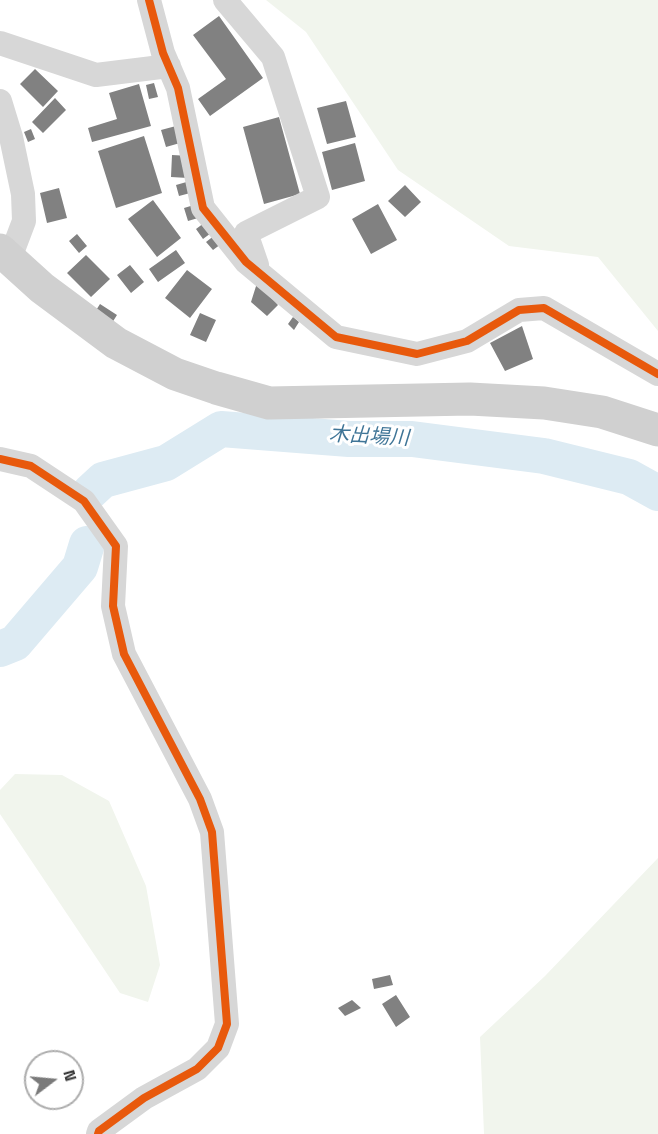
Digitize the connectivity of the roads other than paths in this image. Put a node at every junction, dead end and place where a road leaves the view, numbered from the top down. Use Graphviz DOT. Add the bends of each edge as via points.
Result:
graph roads {
  1 [pos="148,0"];
  2 [pos="225,0"];
  3 [pos="0,43"];
  4 [pos="169,66"];
  5 [pos="0,101"];
  6 [pos="5,254"];
  7 [pos="260,274"];
  8 [pos="658,374"];
  9 [pos="658,430"];
  10 [pos="0,459"];
  11 [pos="98,1134"];
  1 -- 4 [label="street"];
  2 -- 7 [label="street" via="273,57 318,197 246,233"];
  3 -- 4 [label="street" via="96,75"];
  4 -- 7 [label="street" via="178,88 203,208"];
  5 -- 6 [label="street" via="23,194 24,221"];
  6 -- 9 [label="street" via="42,288 116,343 175,374 269,403 470,399 544,403 602,412"];
  7 -- 8 [label="street" via="336,337 417,354 467,341 519,310 544,308"];
  10 -- 11 [label="street" via="31,466 84,501 116,546 113,606 124,654 200,799 212,832 227,1023 218,1048 197,1069 144,1098"];
}
